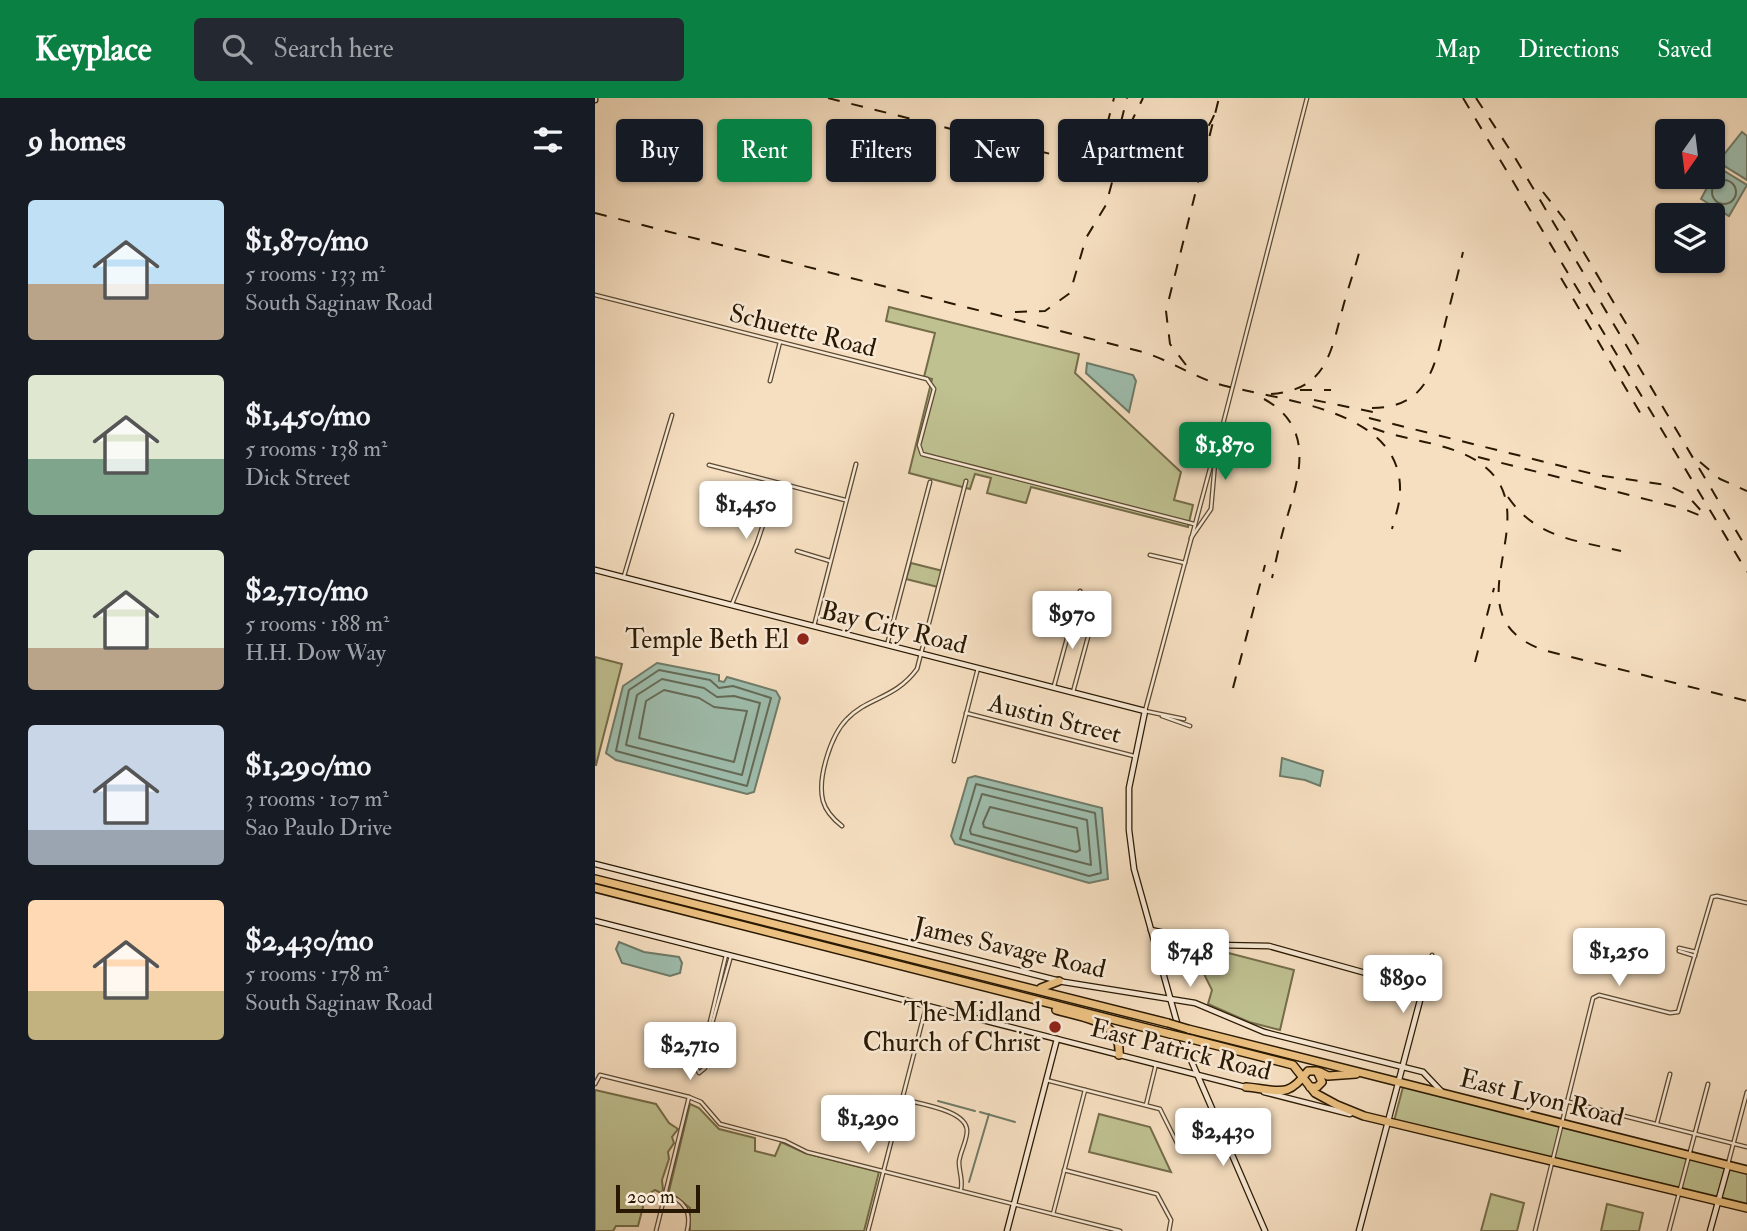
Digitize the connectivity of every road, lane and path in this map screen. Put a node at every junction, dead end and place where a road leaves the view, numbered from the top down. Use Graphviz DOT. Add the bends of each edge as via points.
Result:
graph roads {
  1 [pos="1307,98"];
  2 [pos="595,295"];
  3 [pos="780,342"];
  4 [pos="769,381"];
  5 [pos="672,415"];
  6 [pos="1216,451"];
  7 [pos="856,464"];
  8 [pos="709,465"];
  9 [pos="967,481"];
  10 [pos="930,482"];
  11 [pos="777,483"];
  12 [pos="846,500"];
  13 [pos="1194,524"];
  14 [pos="1191,538"];
  15 [pos="797,551"];
  16 [pos="1150,555"];
  17 [pos="830,561"];
  18 [pos="1185,563"];
  19 [pos="595,570"];
  20 [pos="624,577"];
  21 [pos="1080,591"];
  22 [pos="732,605"];
  23 [pos="1094,615"];
  24 [pos="814,626"];
  25 [pos="887,645"];
  26 [pos="922,654"];
  27 [pos="978,668"];
  28 [pos="1053,688"];
  29 [pos="1073,692"];
  30 [pos="1145,712"];
  31 [pos="966,713"];
  32 [pos="1159,715"];
  33 [pos="1184,719"];
  34 [pos="1190,726"];
  35 [pos="1134,756"];
  36 [pos="954,761"];
  37 [pos="842,826"];
  38 [pos="595,864"];
  39 [pos="595,879"];
  40 [pos="595,888"];
  41 [pos="1747,903"];
  42 [pos="595,921"];
  43 [pos="1151,929"];
  44 [pos="1679,950"];
  45 [pos="1696,954"];
  46 [pos="729,955"];
  47 [pos="1432,955"];
  48 [pos="1059,981"];
  49 [pos="979,985"];
  50 [pos="1017,985"];
  51 [pos="1423,989"];
  52 [pos="1169,998"];
  53 [pos="927,1006"];
  54 [pos="1057,1040"];
  55 [pos="1119,1055"];
  56 [pos="702,1059"];
  57 [pos="1156,1064"];
  58 [pos="1402,1066"];
  59 [pos="1319,1072"];
  60 [pos="1196,1074"];
  61 [pos="1367,1074"];
  62 [pos="1670,1074"];
  63 [pos="1046,1080"];
  64 [pos="1305,1082"];
  65 [pos="1398,1082"];
  66 [pos="595,1084"];
  67 [pos="1708,1084"];
  68 [pos="1246,1087"];
  69 [pos="1085,1090"];
  70 [pos="1270,1091"];
  71 [pos="1747,1092"];
  72 [pos="1446,1095"];
  73 [pos="689,1097"];
  74 [pos="902,1099"];
  75 [pos="1565,1101"];
  76 [pos="1146,1105"];
  77 [pos="1373,1118"];
  78 [pos="1388,1122"];
  79 [pos="1560,1123"];
  80 [pos="1657,1123"];
  81 [pos="1695,1133"];
  82 [pos="1734,1142"];
  83 [pos="1746,1146"];
  84 [pos="1179,1147"];
  85 [pos="1689,1156"];
  86 [pos="1553,1163"];
  87 [pos="1728,1166"];
  88 [pos="1747,1170"];
  89 [pos="884,1171"];
  90 [pos="1064,1171"];
  91 [pos="960,1191"];
  92 [pos="1679,1194"];
  93 [pos="665,1195"];
  94 [pos="1718,1203"];
  95 [pos="1013,1205"];
  96 [pos="1747,1208"];
  97 [pos="1053,1214"];
  98 [pos="656,1231"];
  99 [pos="687,1231"];
  100 [pos="868,1231"];
  101 [pos="1007,1231"];
  102 [pos="1120,1231"];
  103 [pos="1169,1231"];
  104 [pos="1265,1231"];
  105 [pos="1359,1231"];
  106 [pos="1535,1231"];
  107 [pos="1669,1231"];
  108 [pos="1710,1231"];
  1 -- 6 [label="street"];
  2 -- 3 [label="street, Schuette Road"];
  3 -- 4 [label="street"];
  3 -- 13 [label="street, Schuette Road" via="931,381 934,389 919,445 927,457"];
  5 -- 20 [label="street"];
  6 -- 13 [label="street"];
  6 -- 14 [label="street" via="1211,509"];
  7 -- 12 [label="street"];
  8 -- 11 [label="street"];
  9 -- 26 [label="street"];
  10 -- 25 [label="street"];
  11 -- 12 [label="street"];
  11 -- 22 [label="street"];
  12 -- 17 [label="street"];
  13 -- 14 [label="street"];
  14 -- 18 [label="street"];
  15 -- 17 [label="street"];
  16 -- 18 [label="street"];
  17 -- 24 [label="street"];
  18 -- 30 [label="street"];
  19 -- 20 [label="street, Bay City Road"];
  20 -- 22 [label="street, Bay City Road"];
  21 -- 28 [label="street"];
  22 -- 24 [label="street, Bay City Road"];
  23 -- 29 [label="street"];
  24 -- 25 [label="street, Bay City Road"];
  25 -- 26 [label="street, Bay City Road"];
  26 -- 27 [label="street, Bay City Road"];
  26 -- 37 [label="street" via="906,683 859,709 838,731 822,790 826,809"];
  27 -- 28 [label="street, Bay City Road"];
  27 -- 31 [label="street"];
  28 -- 29 [label="street, Bay City Road"];
  29 -- 30 [label="street, Bay City Road"];
  30 -- 32 [label="street, Bay City Road"];
  30 -- 35 [label="street"];
  31 -- 35 [label="street, Austin Street"];
  31 -- 36 [label="street"];
  32 -- 33 [label="street, Bay City Road"];
  32 -- 34 [label="street"];
  35 -- 43 [label="street" via="1129,830"];
  38 -- 48 [label="street, James Savage Road"];
  39 -- 50 [label="highway"];
  40 -- 49 [label="highway"];
  41 -- 45 [label="street" via="1713,896"];
  42 -- 46 [label="street, East Patrick Road"];
  43 -- 51 [label="street" via="1217,945 1269,946"];
  43 -- 52 [label="street"];
  44 -- 45 [label="street"];
  45 -- 75 [label="street" via="1678,1012 1599,995 1593,998"];
  46 -- 53 [label="street, East Patrick Road"];
  46 -- 56 [label="street"];
  47 -- 51 [label="street"];
  48 -- 50 [label="highway" via="1044,989"];
  48 -- 52 [label="street, James Savage Road"];
  49 -- 55 [label="highway" via="1105,1025 1117,1035"];
  49 -- 64 [label="highway, bridge" via="1291,1064"];
  50 -- 61 [label="highway, East Lyon Road, bridge"];
  51 -- 58 [label="street"];
  52 -- 58 [label="street, James Savage Road" via="1201,1005 1264,1032"];
  52 -- 60 [label="street"];
  53 -- 54 [label="street, East Patrick Road"];
  53 -- 74 [label="street"];
  54 -- 55 [label="street, East Patrick Road"];
  54 -- 63 [label="street"];
  55 -- 57 [label="street, East Patrick Road"];
  57 -- 60 [label="street, East Patrick Road"];
  57 -- 76 [label="street"];
  58 -- 65 [label="street"];
  58 -- 72 [label="street, James Savage Road" via="1423,1072"];
  59 -- 61 [label="highway" via="1328,1076"];
  59 -- 64 [label="highway" via="1310,1070"];
  59 -- 64 [label="highway" via="1320,1085 1313,1088"];
  60 -- 68 [label="street, East Patrick Road"];
  60 -- 104 [label="street"];
  61 -- 65 [label="highway, East Lyon Road"];
  62 -- 80 [label="street"];
  63 -- 69 [label="street"];
  63 -- 95 [label="street"];
  64 -- 70 [label="highway" via="1290,1090"];
  64 -- 77 [label="highway" via="1331,1103"];
  65 -- 72 [label="highway, East Lyon Road"];
  65 -- 78 [label="street"];
  66 -- 73 [label="street" via="600,1075"];
  67 -- 81 [label="street"];
  68 -- 70 [label="highway"];
  69 -- 76 [label="street"];
  69 -- 90 [label="street"];
  70 -- 77 [label="street, East Patrick Road"];
  71 -- 82 [label="street"];
  72 -- 79 [label="highway, East Lyon Road"];
  73 -- 89 [label="street" via="701,1102 720,1124"];
  73 -- 93 [label="street"];
  74 -- 89 [label="street"];
  74 -- 91 [label="street" via="963,1120 967,1133 959,1163"];
  75 -- 79 [label="street"];
  75 -- 80 [label="street"];
  76 -- 84 [label="street" via="1163,1111"];
  77 -- 78 [label="highway, East Patrick Road"];
  78 -- 86 [label="highway, East Patrick Road"];
  78 -- 105 [label="street"];
  79 -- 85 [label="highway, East Lyon Road"];
  79 -- 86 [label="street"];
  80 -- 81 [label="street"];
  81 -- 82 [label="street"];
  81 -- 85 [label="street"];
  82 -- 83 [label="street"];
  82 -- 87 [label="street"];
  85 -- 87 [label="highway, East Lyon Road"];
  85 -- 92 [label="street"];
  86 -- 92 [label="highway, East Patrick Road"];
  86 -- 106 [label="street"];
  87 -- 88 [label="highway, East Lyon Road"];
  87 -- 94 [label="street"];
  89 -- 91 [label="street"];
  89 -- 100 [label="street"];
  90 -- 97 [label="street"];
  90 -- 103 [label="street" via="1157,1194 1171,1220"];
  91 -- 95 [label="street"];
  92 -- 94 [label="highway, East Patrick Road"];
  92 -- 107 [label="street"];
  93 -- 98 [label="street"];
  93 -- 99 [label="street" via="687,1210"];
  94 -- 96 [label="highway, East Patrick Road"];
  94 -- 108 [label="street"];
  95 -- 97 [label="street"];
  95 -- 101 [label="street"];
  97 -- 102 [label="street"];
}
